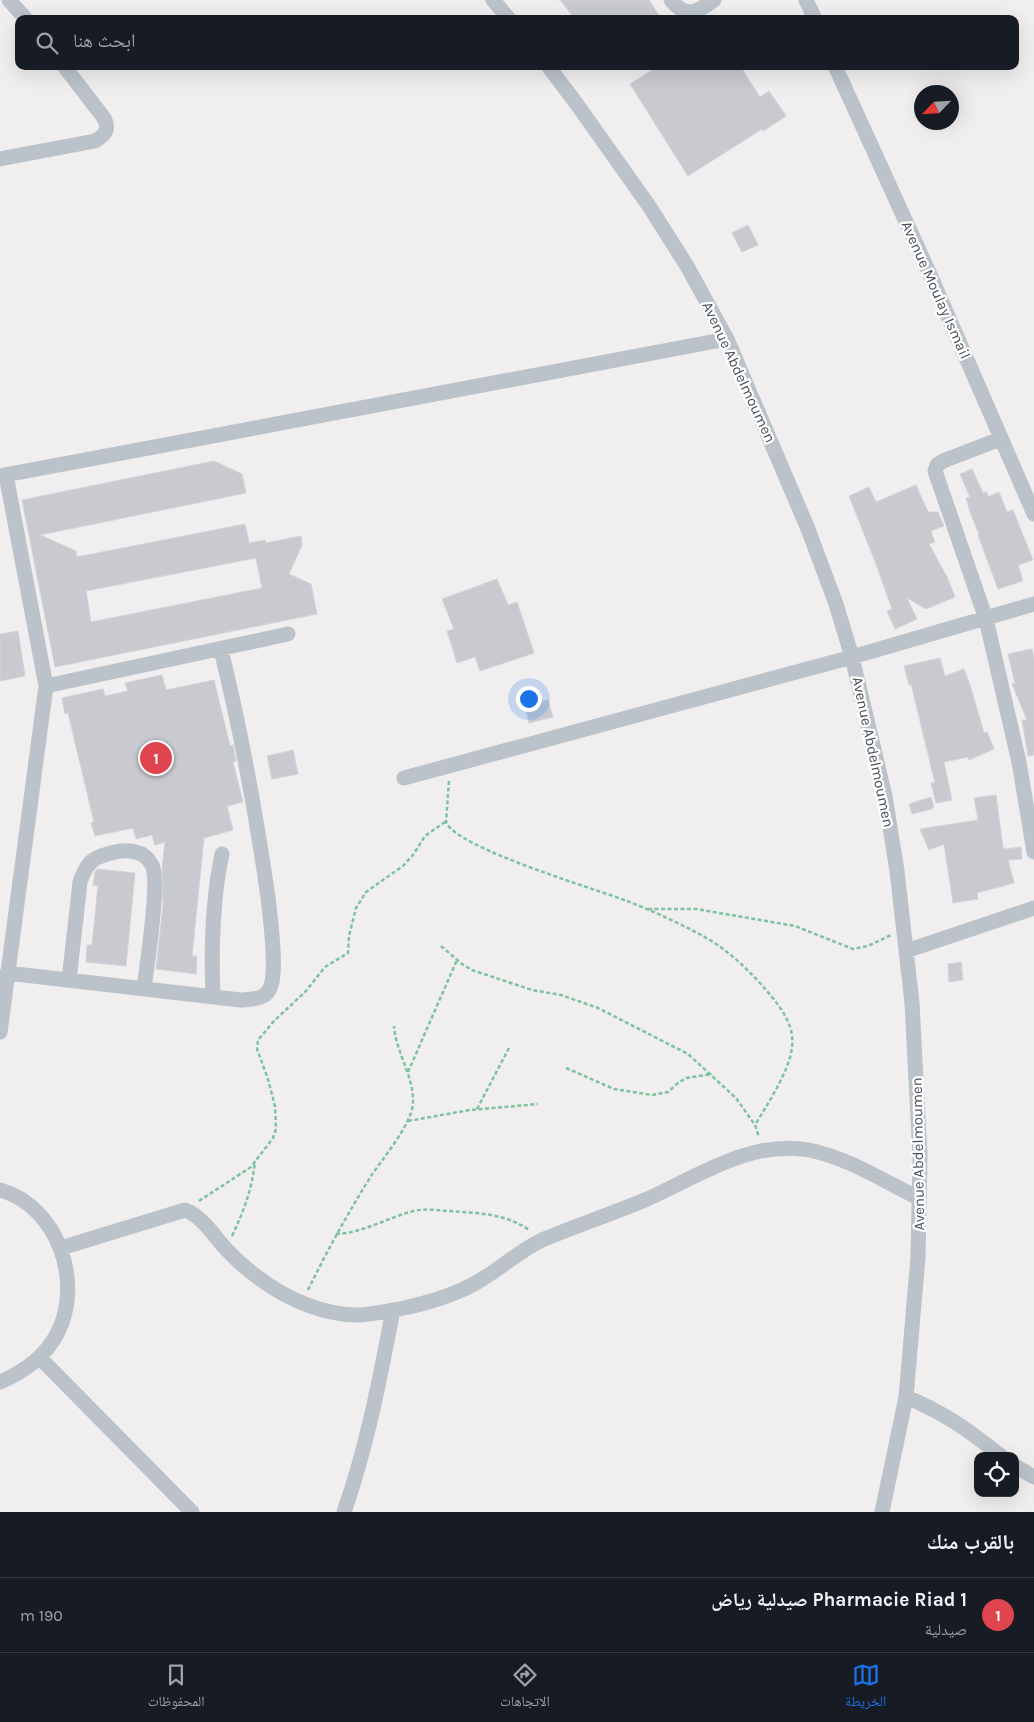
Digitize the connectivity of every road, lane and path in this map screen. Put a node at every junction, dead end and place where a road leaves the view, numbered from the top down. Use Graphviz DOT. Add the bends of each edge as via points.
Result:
graph roads {
  1 [pos="9,0"];
  2 [pos="493,0"];
  3 [pos="671,0"];
  4 [pos="714,0"];
  5 [pos="806,0"];
  6 [pos="22,15"];
  7 [pos="506,15"];
  8 [pos="813,15"];
  9 [pos="67,70"];
  10 [pos="551,70"];
  11 [pos="837,70"];
  12 [pos="0,159"];
  13 [pos="727,339"];
  14 [pos="1000,439"];
  15 [pos="3,475"];
  16 [pos="1034,514"];
  17 [pos="1034,604"];
  18 [pos="986,619"];
  19 [pos="288,634"];
  20 [pos="220,650"];
  21 [pos="852,657"];
  22 [pos="46,686"];
  23 [pos="450,764"];
  24 [pos="404,778"];
  25 [pos="446,822"];
  26 [pos="1034,852"];
  27 [pos="222,854"];
  28 [pos="1034,908"];
  29 [pos="646,909"];
  30 [pos="903,928"];
  31 [pos="441,946"];
  32 [pos="906,952"];
  33 [pos="457,960"];
  34 [pos="7,973"];
  35 [pos="69,980"];
  36 [pos="144,988"];
  37 [pos="213,996"];
  38 [pos="394,1026"];
  39 [pos="0,1032"];
  40 [pos="509,1048"];
  41 [pos="566,1068"];
  42 [pos="408,1072"];
  43 [pos="712,1074"];
  44 [pos="538,1104"];
  45 [pos="477,1109"];
  46 [pos="408,1121"];
  47 [pos="755,1126"];
  48 [pos="764,1150"];
  49 [pos="256,1161"];
  50 [pos="0,1190"];
  51 [pos="919,1198"];
  52 [pos="185,1210"];
  53 [pos="336,1234"];
  54 [pos="542,1240"];
  55 [pos="61,1248"];
  56 [pos="226,1249"];
  57 [pos="302,1302"];
  58 [pos="393,1310"];
  59 [pos="40,1358"];
  60 [pos="0,1382"];
  61 [pos="906,1397"];
  62 [pos="997,1452"];
  63 [pos="1019,1468"];
  64 [pos="1034,1477"];
  65 [pos="192,1512"];
  66 [pos="344,1512"];
  67 [pos="882,1512"];
  1 -- 6 [label="street"];
  2 -- 7 [label="street"];
  3 -- 4 [label="street" via="686,12 702,9"];
  5 -- 8 [label="street"];
  9 -- 12 [label="street" via="104,118 106,132 95,141"];
  10 -- 13 [label="street, Avenue Abdelmoumen" via="649,206"];
  11 -- 14 [label="street, Avenue Moulay Ismail" via="928,270"];
  13 -- 15 [label="street"];
  13 -- 21 [label="street, Avenue Abdelmoumen" via="808,529"];
  14 -- 16 [label="street, Avenue Moulay Ismail"];
  14 -- 18 [label="street" via="943,461 935,468"];
  15 -- 22 [label="street"];
  17 -- 18 [label="street"];
  18 -- 21 [label="street"];
  18 -- 26 [label="street" via="1019,762"];
  19 -- 20 [label="street"];
  20 -- 22 [label="street"];
  20 -- 37 [label="street" via="244,752 260,843 271,922 273,982 264,996 257,999"];
  21 -- 23 [label="street"];
  21 -- 30 [label="street, Avenue Abdelmoumen" via="885,796"];
  22 -- 34 [label="street"];
  23 -- 24 [label="street"];
  23 -- 25 [label="path"];
  25 -- 29 [label="path" via="448,828 461,837 498,855"];
  25 -- 49 [label="path" via="425,836 403,866 366,892 356,908 348,953 325,967 258,1040 257,1049 272,1094 276,1118 273,1138"];
  27 -- 37 [label="street" via="213,913"];
  28 -- 32 [label="street"];
  29 -- 30 [label="path" via="696,909 795,926 853,948 868,946"];
  29 -- 47 [label="path" via="717,945 761,984 784,1015 790,1028 792,1049 784,1074"];
  30 -- 32 [label="street, Avenue Abdelmoumen"];
  31 -- 33 [label="path"];
  32 -- 51 [label="street, Avenue Abdelmoumen" via="917,1077"];
  33 -- 42 [label="path"];
  33 -- 43 [label="path" via="472,970 598,1008 688,1054"];
  34 -- 35 [label="street"];
  34 -- 39 [label="street"];
  35 -- 36 [label="street"];
  35 -- 36 [label="street" via="84,870 90,860 100,856 118,851 138,852 154,869"];
  36 -- 37 [label="street"];
  38 -- 42 [label="path" via="397,1046"];
  40 -- 45 [label="path"];
  41 -- 43 [label="path" via="614,1089 652,1095 668,1092 682,1080"];
  42 -- 46 [label="path" via="413,1102"];
  43 -- 47 [label="path" via="736,1098"];
  44 -- 45 [label="path"];
  45 -- 46 [label="path"];
  46 -- 53 [label="path"];
  47 -- 48 [label="path"];
  48 -- 51 [label="street" via="807,1150 834,1157"];
  48 -- 54 [label="street"];
  49 -- 52 [label="path"];
  49 -- 56 [label="path" via="252,1188"];
  50 -- 55 [label="street" via="29,1205 48,1224"];
  51 -- 61 [label="street, Avenue Abdelmoumen" via="917,1274"];
  52 -- 55 [label="street"];
  52 -- 56 [label="street" via="192,1213"];
  53 -- 54 [label="path" via="358,1232 383,1220 423,1209 500,1217 524,1227"];
  53 -- 57 [label="path"];
  54 -- 58 [label="street" via="472,1286 432,1301"];
  55 -- 59 [label="street" via="68,1277 67,1306 57,1334"];
  56 -- 57 [label="street" via="279,1292"];
  57 -- 58 [label="street" via="356,1315"];
  58 -- 66 [label="street" via="379,1384"];
  59 -- 60 [label="street" via="20,1374"];
  59 -- 65 [label="street"];
  61 -- 62 [label="street" via="948,1417"];
  61 -- 67 [label="street, Avenue Abdelmoumen"];
  63 -- 64 [label="street"];
}
